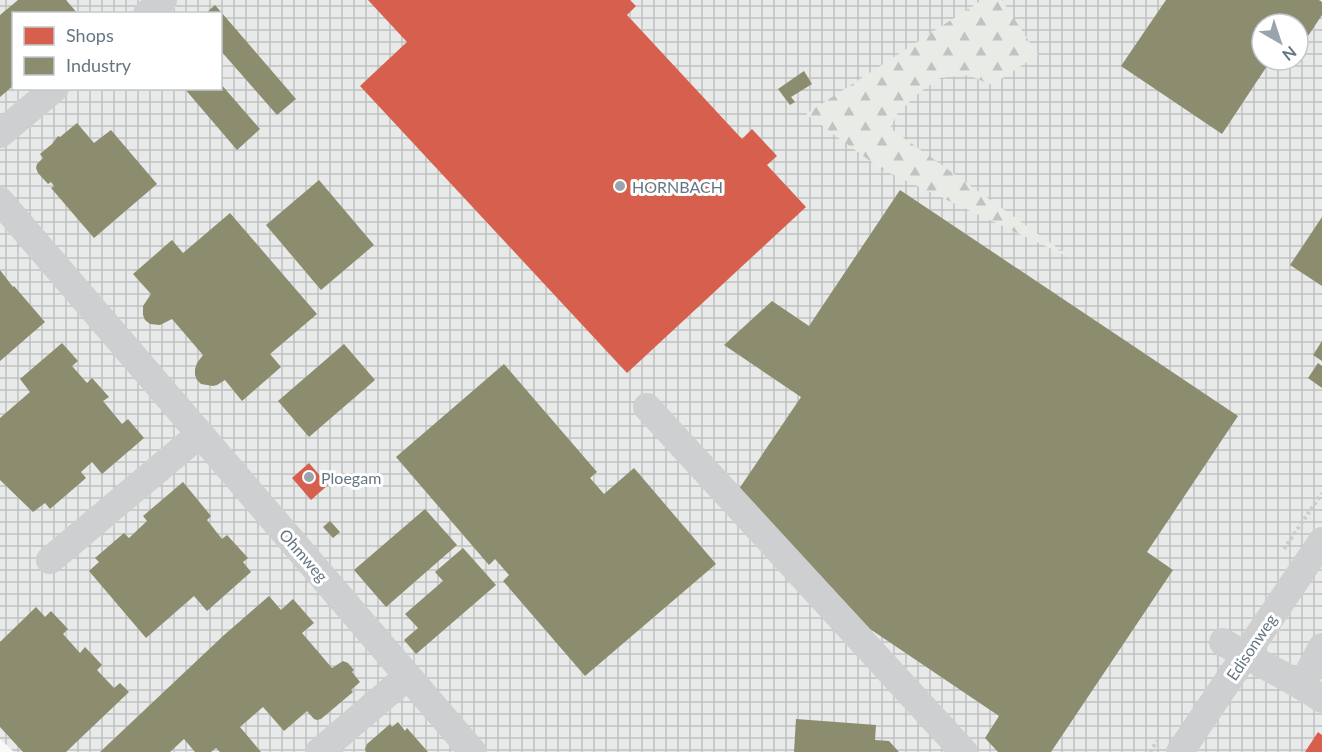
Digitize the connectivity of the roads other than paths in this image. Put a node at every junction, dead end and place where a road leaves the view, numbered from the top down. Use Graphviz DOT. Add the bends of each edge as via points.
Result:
graph roads {
  1 [pos="163,0"];
  2 [pos="149,12"];
  3 [pos="53,90"];
  4 [pos="0,133"];
  5 [pos="0,201"];
  6 [pos="647,407"];
  7 [pos="200,434"];
  8 [pos="1322,542"];
  9 [pos="50,560"];
  10 [pos="1322,646"];
  11 [pos="1234,649"];
  12 [pos="408,676"];
  13 [pos="1312,692"];
  14 [pos="319,752"];
  15 [pos="473,752"];
  16 [pos="964,752"];
  17 [pos="1180,752"];
  1 -- 2 [label="street"];
  3 -- 4 [label="street"];
  5 -- 7 [label="street, Ohmweg"];
  6 -- 16 [label="street"];
  7 -- 9 [label="street"];
  7 -- 12 [label="street, Ohmweg"];
  8 -- 11 [label="street, Edisonweg"];
  10 -- 13 [label="street"];
  11 -- 13 [label="street"];
  11 -- 17 [label="street, Edisonweg"];
  12 -- 14 [label="street"];
  12 -- 15 [label="street, Ohmweg"];
}
